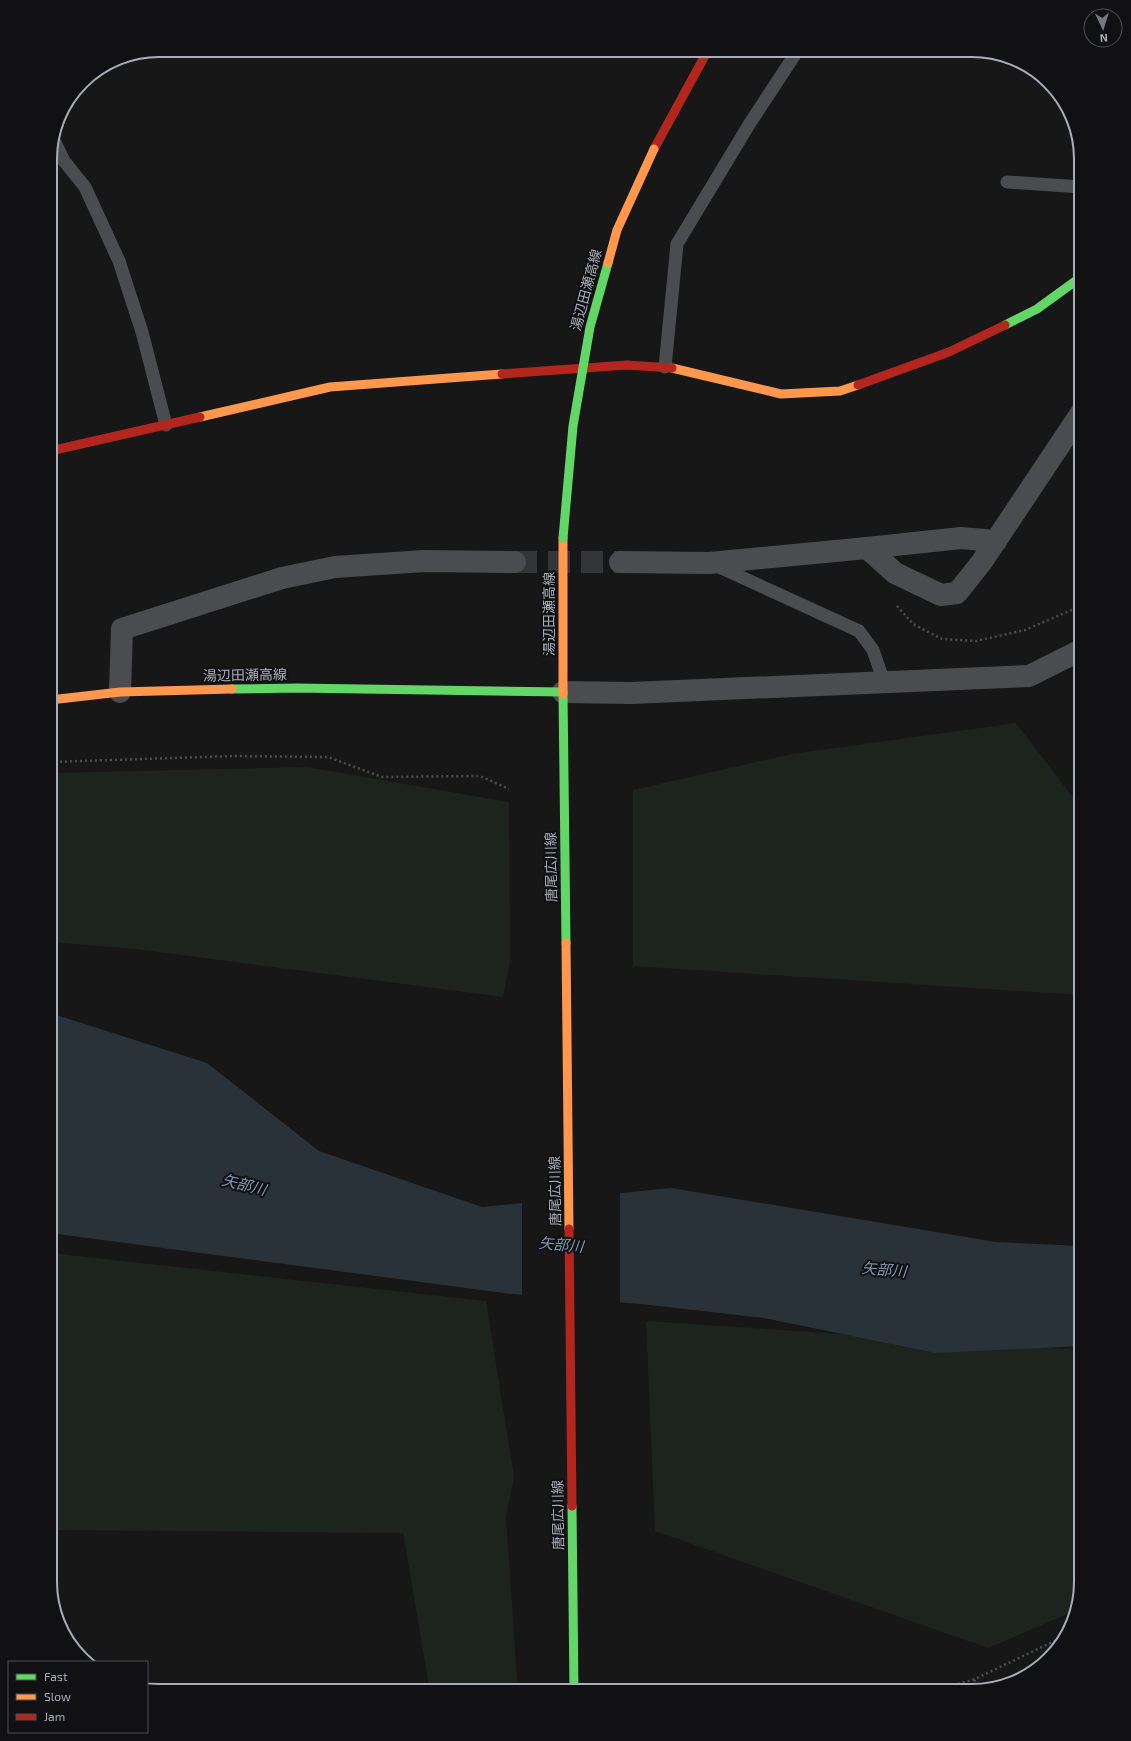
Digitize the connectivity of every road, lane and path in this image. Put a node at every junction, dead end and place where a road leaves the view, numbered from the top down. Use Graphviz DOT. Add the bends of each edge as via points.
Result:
graph roads {
  1 [pos="704,57"];
  2 [pos="793,57"];
  3 [pos="58,148"];
  4 [pos="1007,182"];
  5 [pos="1074,187"];
  6 [pos="1074,282"];
  7 [pos="665,367"];
  8 [pos="1074,424"];
  9 [pos="166,425"];
  10 [pos="57,449"];
  11 [pos="996,541"];
  12 [pos="867,548"];
  13 [pos="514,562"];
  14 [pos="620,562"];
  15 [pos="709,563"];
  16 [pos="1074,654"];
  17 [pos="884,682"];
  18 [pos="120,692"];
  19 [pos="563,692"];
  20 [pos="57,699"];
  21 [pos="57,762"];
  22 [pos="509,789"];
  23 [pos="1056,1640"];
  24 [pos="975,1679"];
  25 [pos="574,1684"];
  26 [pos="958,1684"];
  27 [pos="973,1684"];
  1 -- 19 [label="main road, 湯辺田瀬高線, bridge" via="654,149 617,230 590,327 573,426 563,538"];
  2 -- 7 [label="lane" via="677,244"];
  3 -- 9 [label="lane" via="64,161 85,187 119,261 142,332"];
  4 -- 5 [label="lane"];
  6 -- 7 [label="main road" via="1037,308 949,352 840,391 781,394"];
  7 -- 9 [label="main road" via="627,365 330,387"];
  8 -- 11 [label="street"];
  9 -- 10 [label="main road"];
  11 -- 12 [label="street" via="961,538"];
  11 -- 12 [label="street" via="957,592 941,595 895,574"];
  12 -- 15 [label="street"];
  13 -- 18 [label="street" via="424,561 335,567 282,578 122,629"];
  14 -- 15 [label="street"];
  15 -- 17 [label="lane" via="859,631 873,650"];
  16 -- 17 [label="street" via="1029,676"];
  17 -- 19 [label="street" via="631,693"];
  18 -- 19 [label="main road, 湯辺田瀬高線" via="297,688"];
  18 -- 20 [label="main road, 湯辺田瀬高線"];
  19 -- 25 [label="main road, 唐尾広川線"];
  21 -- 22 [label="path" via="234,756 328,757 382,777 480,776"];
  23 -- 24 [label="path"];
  24 -- 26 [label="path"];
  24 -- 27 [label="path"];
}
